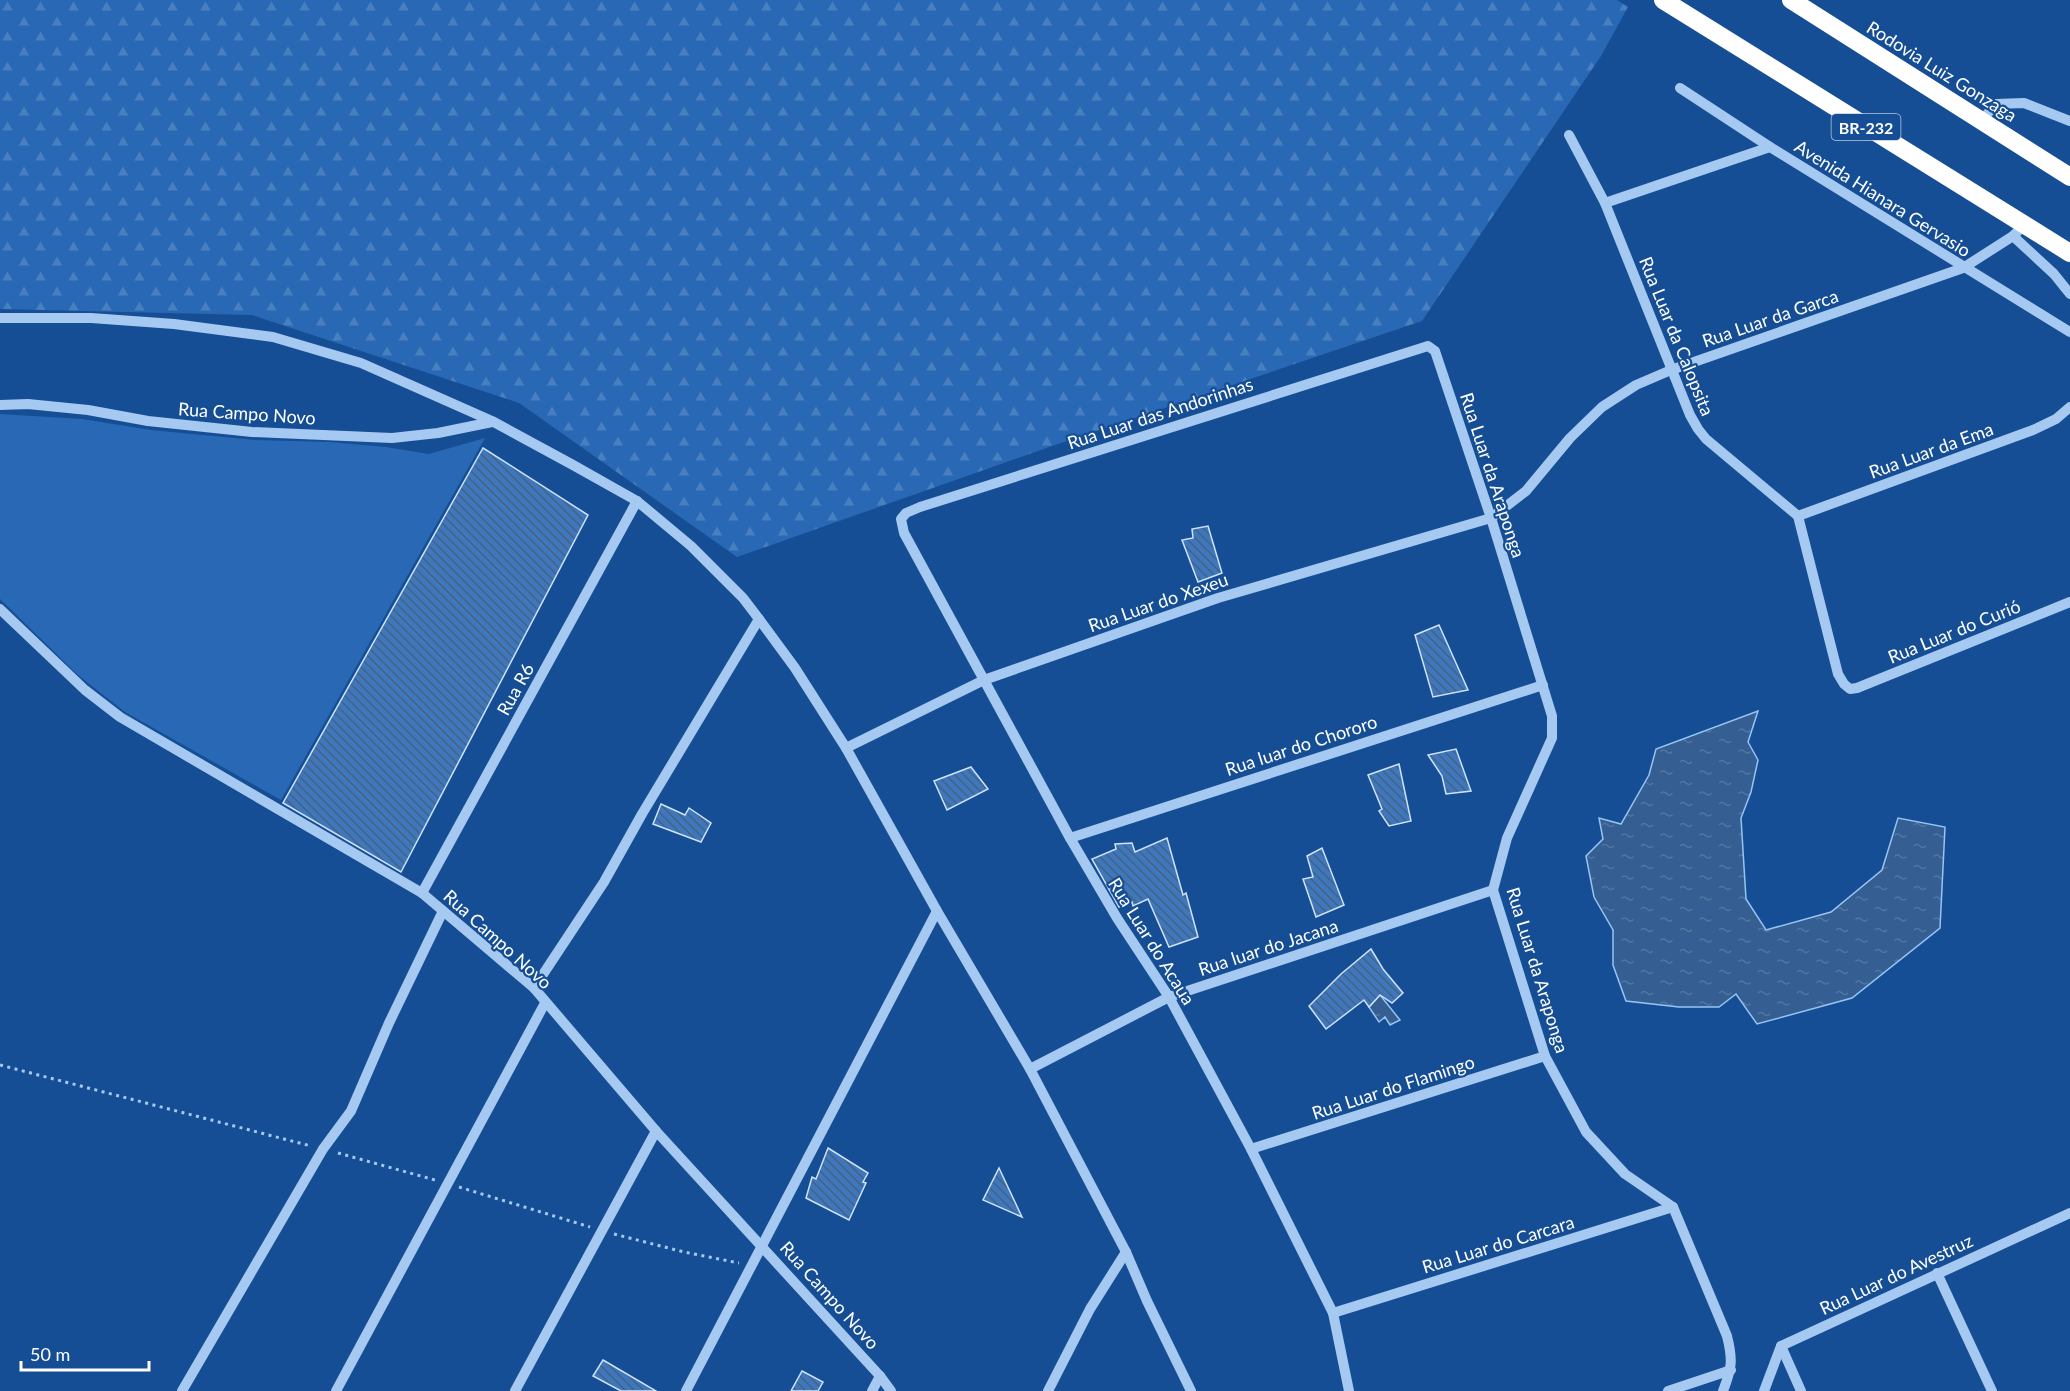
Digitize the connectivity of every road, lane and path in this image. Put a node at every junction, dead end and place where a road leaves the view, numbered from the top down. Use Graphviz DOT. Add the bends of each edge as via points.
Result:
graph roads {
  1 [pos="1663,0"];
  2 [pos="1791,0"];
  3 [pos="1680,88"];
  4 [pos="1981,121"];
  5 [pos="2070,121"];
  6 [pos="1569,135"];
  7 [pos="1770,147"];
  8 [pos="2070,177"];
  9 [pos="1605,203"];
  10 [pos="2018,230"];
  11 [pos="2070,253"];
  12 [pos="1963,268"];
  13 [pos="2070,294"];
  14 [pos="0,318"];
  15 [pos="2070,332"];
  16 [pos="1432,347"];
  17 [pos="1671,370"];
  18 [pos="0,405"];
  19 [pos="2070,406"];
  20 [pos="492,422"];
  21 [pos="637,501"];
  22 [pos="1798,516"];
  23 [pos="1491,518"];
  24 [pos="901,519"];
  25 [pos="2070,602"];
  26 [pos="0,609"];
  27 [pos="759,619"];
  28 [pos="984,680"];
  29 [pos="1543,685"];
  30 [pos="846,748"];
  31 [pos="1070,838"];
  32 [pos="1493,890"];
  33 [pos="422,893"];
  34 [pos="443,911"];
  35 [pos="937,911"];
  36 [pos="534,988"];
  37 [pos="1169,997"];
  38 [pos="545,1003"];
  39 [pos="1545,1056"];
  40 [pos="0,1065"];
  41 [pos="1030,1069"];
  42 [pos="656,1131"];
  43 [pos="323,1149"];
  44 [pos="1251,1149"];
  45 [pos="448,1184"];
  46 [pos="1673,1207"];
  47 [pos="2070,1213"];
  48 [pos="602,1231"];
  49 [pos="762,1244"];
  50 [pos="1126,1252"];
  51 [pos="753,1264"];
  52 [pos="1936,1273"];
  53 [pos="1333,1313"];
  54 [pos="1781,1346"];
  55 [pos="1731,1370"];
  56 [pos="880,1376"];
  57 [pos="182,1391"];
  58 [pos="336,1391"];
  59 [pos="515,1391"];
  60 [pos="686,1391"];
  61 [pos="872,1391"];
  62 [pos="891,1391"];
  63 [pos="1048,1391"];
  64 [pos="1191,1391"];
  65 [pos="1349,1391"];
  66 [pos="1668,1391"];
  67 [pos="1723,1391"];
  68 [pos="1764,1391"];
  69 [pos="1801,1391"];
  70 [pos="1992,1391"];
  1 -- 10 [label="highway, BR-232"];
  2 -- 4 [label="highway, Rodovia Luiz Gonzaga"];
  3 -- 7 [label="street, Avenida Hianara Gervasio"];
  4 -- 5 [label="street" via="1996,104 2024,103"];
  4 -- 8 [label="highway, Rodovia Luiz Gonzaga"];
  6 -- 9 [label="street, Rua Luar da Calopsita"];
  7 -- 9 [label="street"];
  7 -- 12 [label="street, Avenida Hianara Gervasio"];
  9 -- 17 [label="street, Rua Luar da Calopsita"];
  10 -- 11 [label="highway, BR-232"];
  10 -- 12 [label="street, Rua Luar da Garca"];
  10 -- 13 [label="street"];
  12 -- 15 [label="street, Avenida Hianara Gervasio"];
  12 -- 17 [label="street, Rua Luar da Garca"];
  14 -- 20 [label="street" via="91,318 273,337 361,363"];
  16 -- 23 [label="street, Rua Luar da Araponga"];
  16 -- 24 [label="street, Rua Luar das Andorinhas" via="1424,346 920,507"];
  17 -- 22 [label="street, Rua Luar da Calopsita" via="1706,439"];
  17 -- 23 [label="street, Rua Luar da Garca" via="1602,407 1526,491"];
  18 -- 20 [label="street, Rua Campo Novo" via="88,410 252,432 392,438"];
  19 -- 22 [label="street, Rua Luar da Ema" via="2056,419 2033,430"];
  20 -- 21 [label="street"];
  21 -- 27 [label="street" via="691,546"];
  21 -- 33 [label="street, Rua R6"];
  22 -- 25 [label="street, Rua Luar do Curió" via="1838,674 1850,689"];
  23 -- 28 [label="street, Rua Luar do Xexeu" via="1218,598"];
  23 -- 29 [label="street, Rua Luar da Araponga"];
  24 -- 28 [label="street, Rua Luar do Acaua" via="904,533"];
  26 -- 33 [label="street, Rua Campo Novo" via="120,717"];
  27 -- 30 [label="street"];
  27 -- 36 [label="street" via="604,882"];
  28 -- 30 [label="street, Rua Luar do Xexeu"];
  28 -- 31 [label="street, Rua Luar do Acaua"];
  29 -- 31 [label="street, Rua luar do Chororo"];
  29 -- 32 [label="street, Rua Luar da Araponga" via="1552,716 1552,738 1508,838"];
  30 -- 35 [label="street"];
  31 -- 37 [label="street, Rua Luar do Acaua"];
  32 -- 37 [label="street, Rua luar do Jacana"];
  32 -- 39 [label="street, Rua Luar da Araponga"];
  33 -- 34 [label="street, Rua Campo Novo"];
  34 -- 36 [label="street, Rua Campo Novo"];
  34 -- 43 [label="street" via="351,1111"];
  35 -- 41 [label="street"];
  35 -- 49 [label="street"];
  36 -- 38 [label="street, Rua Campo Novo"];
  37 -- 41 [label="street, Rua luar do Jacana"];
  37 -- 44 [label="street, Rua Luar do Acaua"];
  38 -- 42 [label="street, Rua Campo Novo"];
  38 -- 45 [label="street"];
  39 -- 44 [label="street, Rua Luar do Flamingo"];
  39 -- 46 [label="street, Rua Luar da Araponga" via="1586,1132 1625,1174"];
  40 -- 43 [label="path"];
  41 -- 50 [label="street"];
  42 -- 48 [label="street"];
  42 -- 49 [label="street, Rua Campo Novo"];
  43 -- 45 [label="path"];
  43 -- 57 [label="street"];
  44 -- 53 [label="street, Rua Luar do Acaua"];
  45 -- 48 [label="path"];
  45 -- 58 [label="street"];
  46 -- 53 [label="street, Rua Luar do Carcara"];
  46 -- 55 [label="street" via="1727,1336"];
  47 -- 52 [label="street, Rua Luar do Avestruz"];
  48 -- 51 [label="path" via="684,1252"];
  48 -- 59 [label="street"];
  49 -- 51 [label="street"];
  49 -- 56 [label="street, Rua Campo Novo"];
  50 -- 63 [label="street" via="1090,1310"];
  50 -- 64 [label="street"];
  51 -- 60 [label="street"];
  52 -- 54 [label="street, Rua Luar do Avestruz"];
  52 -- 70 [label="street"];
  53 -- 65 [label="street, Rua Luar do Acaua"];
  54 -- 68 [label="street"];
  54 -- 69 [label="street"];
  55 -- 66 [label="street"];
  55 -- 67 [label="street"];
  56 -- 61 [label="street"];
  56 -- 62 [label="street, Rua Campo Novo"];
}
